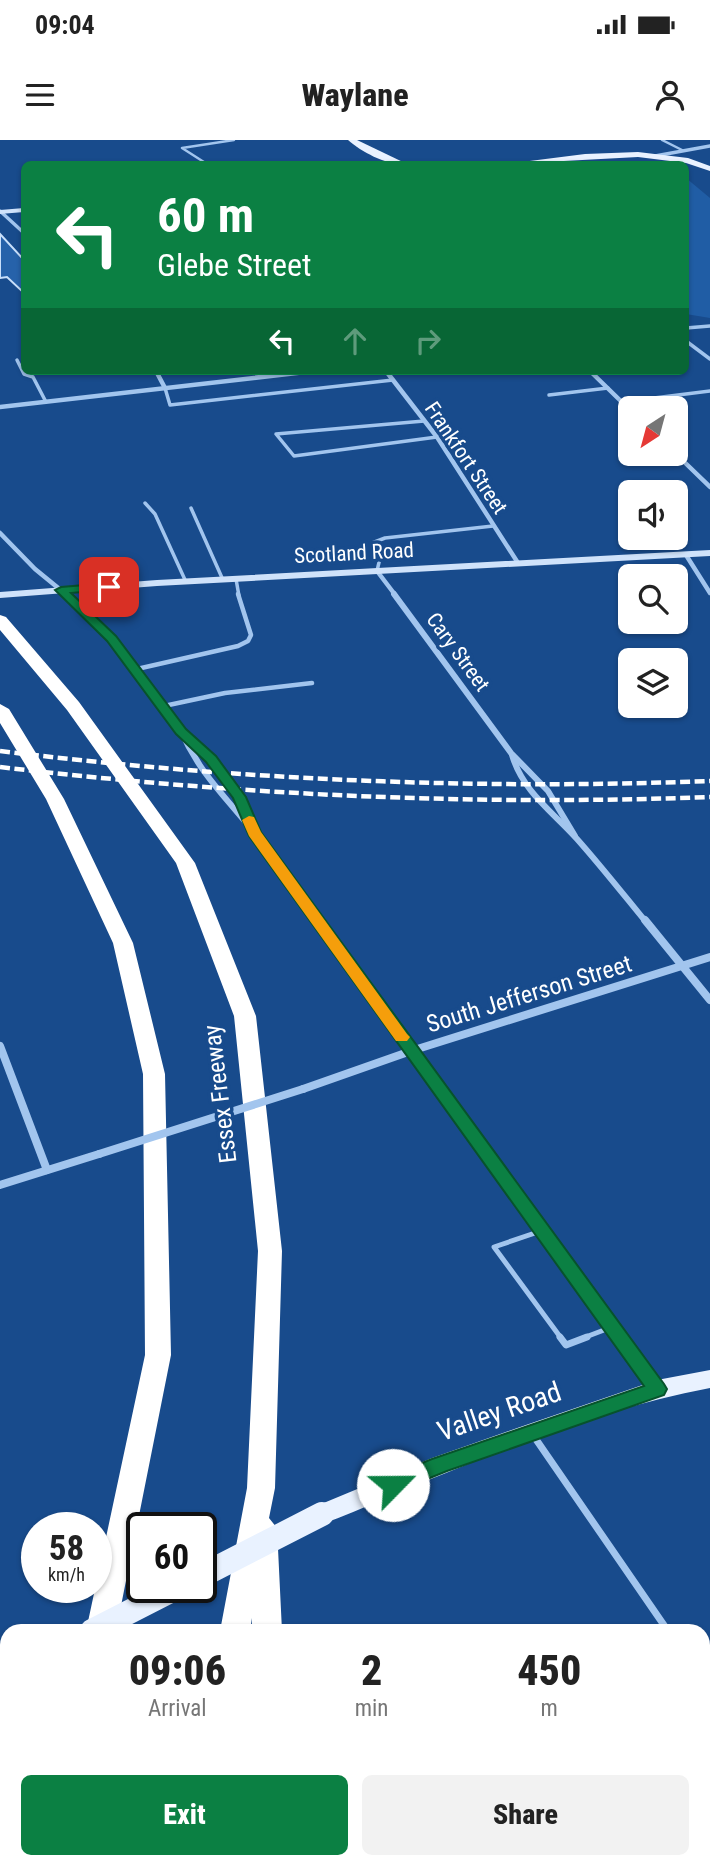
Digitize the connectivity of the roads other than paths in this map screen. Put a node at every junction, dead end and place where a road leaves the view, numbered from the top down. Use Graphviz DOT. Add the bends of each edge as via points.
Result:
graph roads {
  1 [pos="234,140"];
  2 [pos="352,140"];
  3 [pos="662,140"];
  4 [pos="710,146"];
  5 [pos="687,149"];
  6 [pos="369,151"];
  7 [pos="654,156"];
  8 [pos="202,161"];
  9 [pos="377,161"];
  10 [pos="395,161"];
  11 [pos="548,161"];
  12 [pos="676,161"];
  13 [pos="689,164"];
  14 [pos="708,168"];
  15 [pos="21,210"];
  16 [pos="0,212"];
  17 [pos="21,230"];
  18 [pos="710,326"];
  19 [pos="689,328"];
  20 [pos="689,343"];
  21 [pos="710,359"];
  22 [pos="17,360"];
  23 [pos="21,368"];
  24 [pos="27,375"];
  25 [pos="158,375"];
  26 [pos="279,375"];
  27 [pos="389,375"];
  28 [pos="594,375"];
  29 [pos="393,380"];
  30 [pos="165,388"];
  31 [pos="608,388"];
  32 [pos="710,391"];
  33 [pos="549,395"];
  34 [pos="670,396"];
  35 [pos="618,398"];
  36 [pos="46,402"];
  37 [pos="0,407"];
  38 [pos="424,421"];
  39 [pos="437,437"];
  40 [pos="688,466"];
  41 [pos="710,487"];
  42 [pos="145,503"];
  43 [pos="191,508"];
  44 [pos="493,526"];
  45 [pos="0,533"];
  46 [pos="710,553"];
  47 [pos="686,555"];
  48 [pos="518,563"];
  49 [pos="376,571"];
  50 [pos="236,579"];
  51 [pos="223,580"];
  52 [pos="186,582"];
  53 [pos="61,590"];
  54 [pos="710,593"];
  55 [pos="0,595"];
  56 [pos="3,622"];
  57 [pos="137,669"];
  58 [pos="312,683"];
  59 [pos="164,706"];
  60 [pos="0,709"];
  61 [pos="181,732"];
  62 [pos="511,753"];
  63 [pos="254,833"];
  64 [pos="575,836"];
  65 [pos="710,957"];
  66 [pos="681,966"];
  67 [pos="710,1000"];
  68 [pos="0,1046"];
  69 [pos="411,1051"];
  70 [pos="47,1170"];
  71 [pos="0,1185"];
  72 [pos="541,1231"];
  73 [pos="612,1327"];
  74 [pos="710,1379"];
  75 [pos="657,1389"];
  76 [pos="531,1432"];
  77 [pos="261,1488"];
  78 [pos="217,1568"];
  79 [pos="147,1603"];
  80 [pos="102,1624"];
  81 [pos="106,1624"];
  82 [pos="236,1624"];
  83 [pos="267,1624"];
  84 [pos="663,1624"];
  1 -- 8 [label="lane" via="182,148"];
  2 -- 6 [label="main road"];
  3 -- 5 [label="lane"];
  4 -- 5 [label="street"];
  5 -- 7 [label="street"];
  5 -- 14 [label="main road" via="705,160"];
  6 -- 9 [label="main road"];
  6 -- 10 [label="main road"];
  7 -- 11 [label="main road"];
  7 -- 12 [label="main road"];
  13 -- 14 [label="main road"];
  15 -- 16 [label="main road"];
  16 -- 17 [label="street"];
  18 -- 19 [label="street"];
  20 -- 21 [label="lane"];
  22 -- 23 [label="lane"];
  24 -- 36 [label="lane" via="33,377"];
  25 -- 30 [label="street"];
  26 -- 30 [label="street"];
  27 -- 29 [label="street, Frankfort Street"];
  28 -- 31 [label="street"];
  29 -- 30 [label="lane" via="170,405"];
  29 -- 38 [label="street, Frankfort Street"];
  30 -- 36 [label="street"];
  31 -- 33 [label="lane"];
  31 -- 35 [label="street"];
  32 -- 34 [label="lane"];
  36 -- 37 [label="street"];
  38 -- 39 [label="street, Frankfort Street"];
  38 -- 39 [label="lane" via="276,434 294,456"];
  39 -- 44 [label="street, Frankfort Street"];
  40 -- 41 [label="street"];
  42 -- 52 [label="lane" via="155,514"];
  43 -- 51 [label="lane"];
  44 -- 48 [label="street, Frankfort Street"];
  44 -- 49 [label="lane" via="372,543 380,558"];
  45 -- 53 [label="street"];
  46 -- 47 [label="main road, Scotland Road"];
  47 -- 48 [label="main road, Scotland Road"];
  47 -- 54 [label="street"];
  48 -- 49 [label="main road, Scotland Road"];
  49 -- 50 [label="main road, Scotland Road"];
  49 -- 62 [label="street, Cary Street"];
  50 -- 51 [label="main road, Scotland Road"];
  50 -- 57 [label="lane" via="251,635 248,641"];
  51 -- 52 [label="main road, Scotland Road"];
  52 -- 53 [label="main road, Scotland Road"];
  53 -- 55 [label="main road, Scotland Road"];
  53 -- 57 [label="street"];
  56 -- 77 [label="highway, Essex Freeway" via="73,706 185,863 245,1016 270,1251"];
  57 -- 59 [label="street"];
  58 -- 59 [label="lane" via="225,692"];
  59 -- 61 [label="street"];
  60 -- 80 [label="highway" via="55,799 123,943 154,1074 158,1355"];
  61 -- 63 [label="street" via="191,757 220,799"];
  61 -- 63 [label="street" via="211,759 239,797"];
  62 -- 64 [label="street, Cary Street" via="534,772 563,809"];
  62 -- 64 [label="street, Cary Street" via="515,772 545,810"];
  63 -- 69 [label="street"];
  64 -- 66 [label="street, Cary Street"];
  65 -- 66 [label="street, South Jefferson Street"];
  66 -- 67 [label="street, Cary Street"];
  66 -- 69 [label="street, South Jefferson Street"];
  68 -- 70 [label="street"];
  69 -- 70 [label="street, South Jefferson Street, bridge"];
  69 -- 72 [label="street"];
  70 -- 71 [label="street, South Jefferson Street"];
  72 -- 73 [label="street"];
  72 -- 73 [label="lane" via="494,1247 566,1345"];
  73 -- 75 [label="street"];
  74 -- 75 [label="main road, Valley Road"];
  75 -- 76 [label="main road, Valley Road"];
  76 -- 78 [label="main road, Valley Road, bridge" via="322,1514"];
  76 -- 84 [label="lane"];
  77 -- 82 [label="highway, Essex Freeway"];
  77 -- 83 [label="highway"];
  79 -- 81 [label="main road, bridge"];
}
